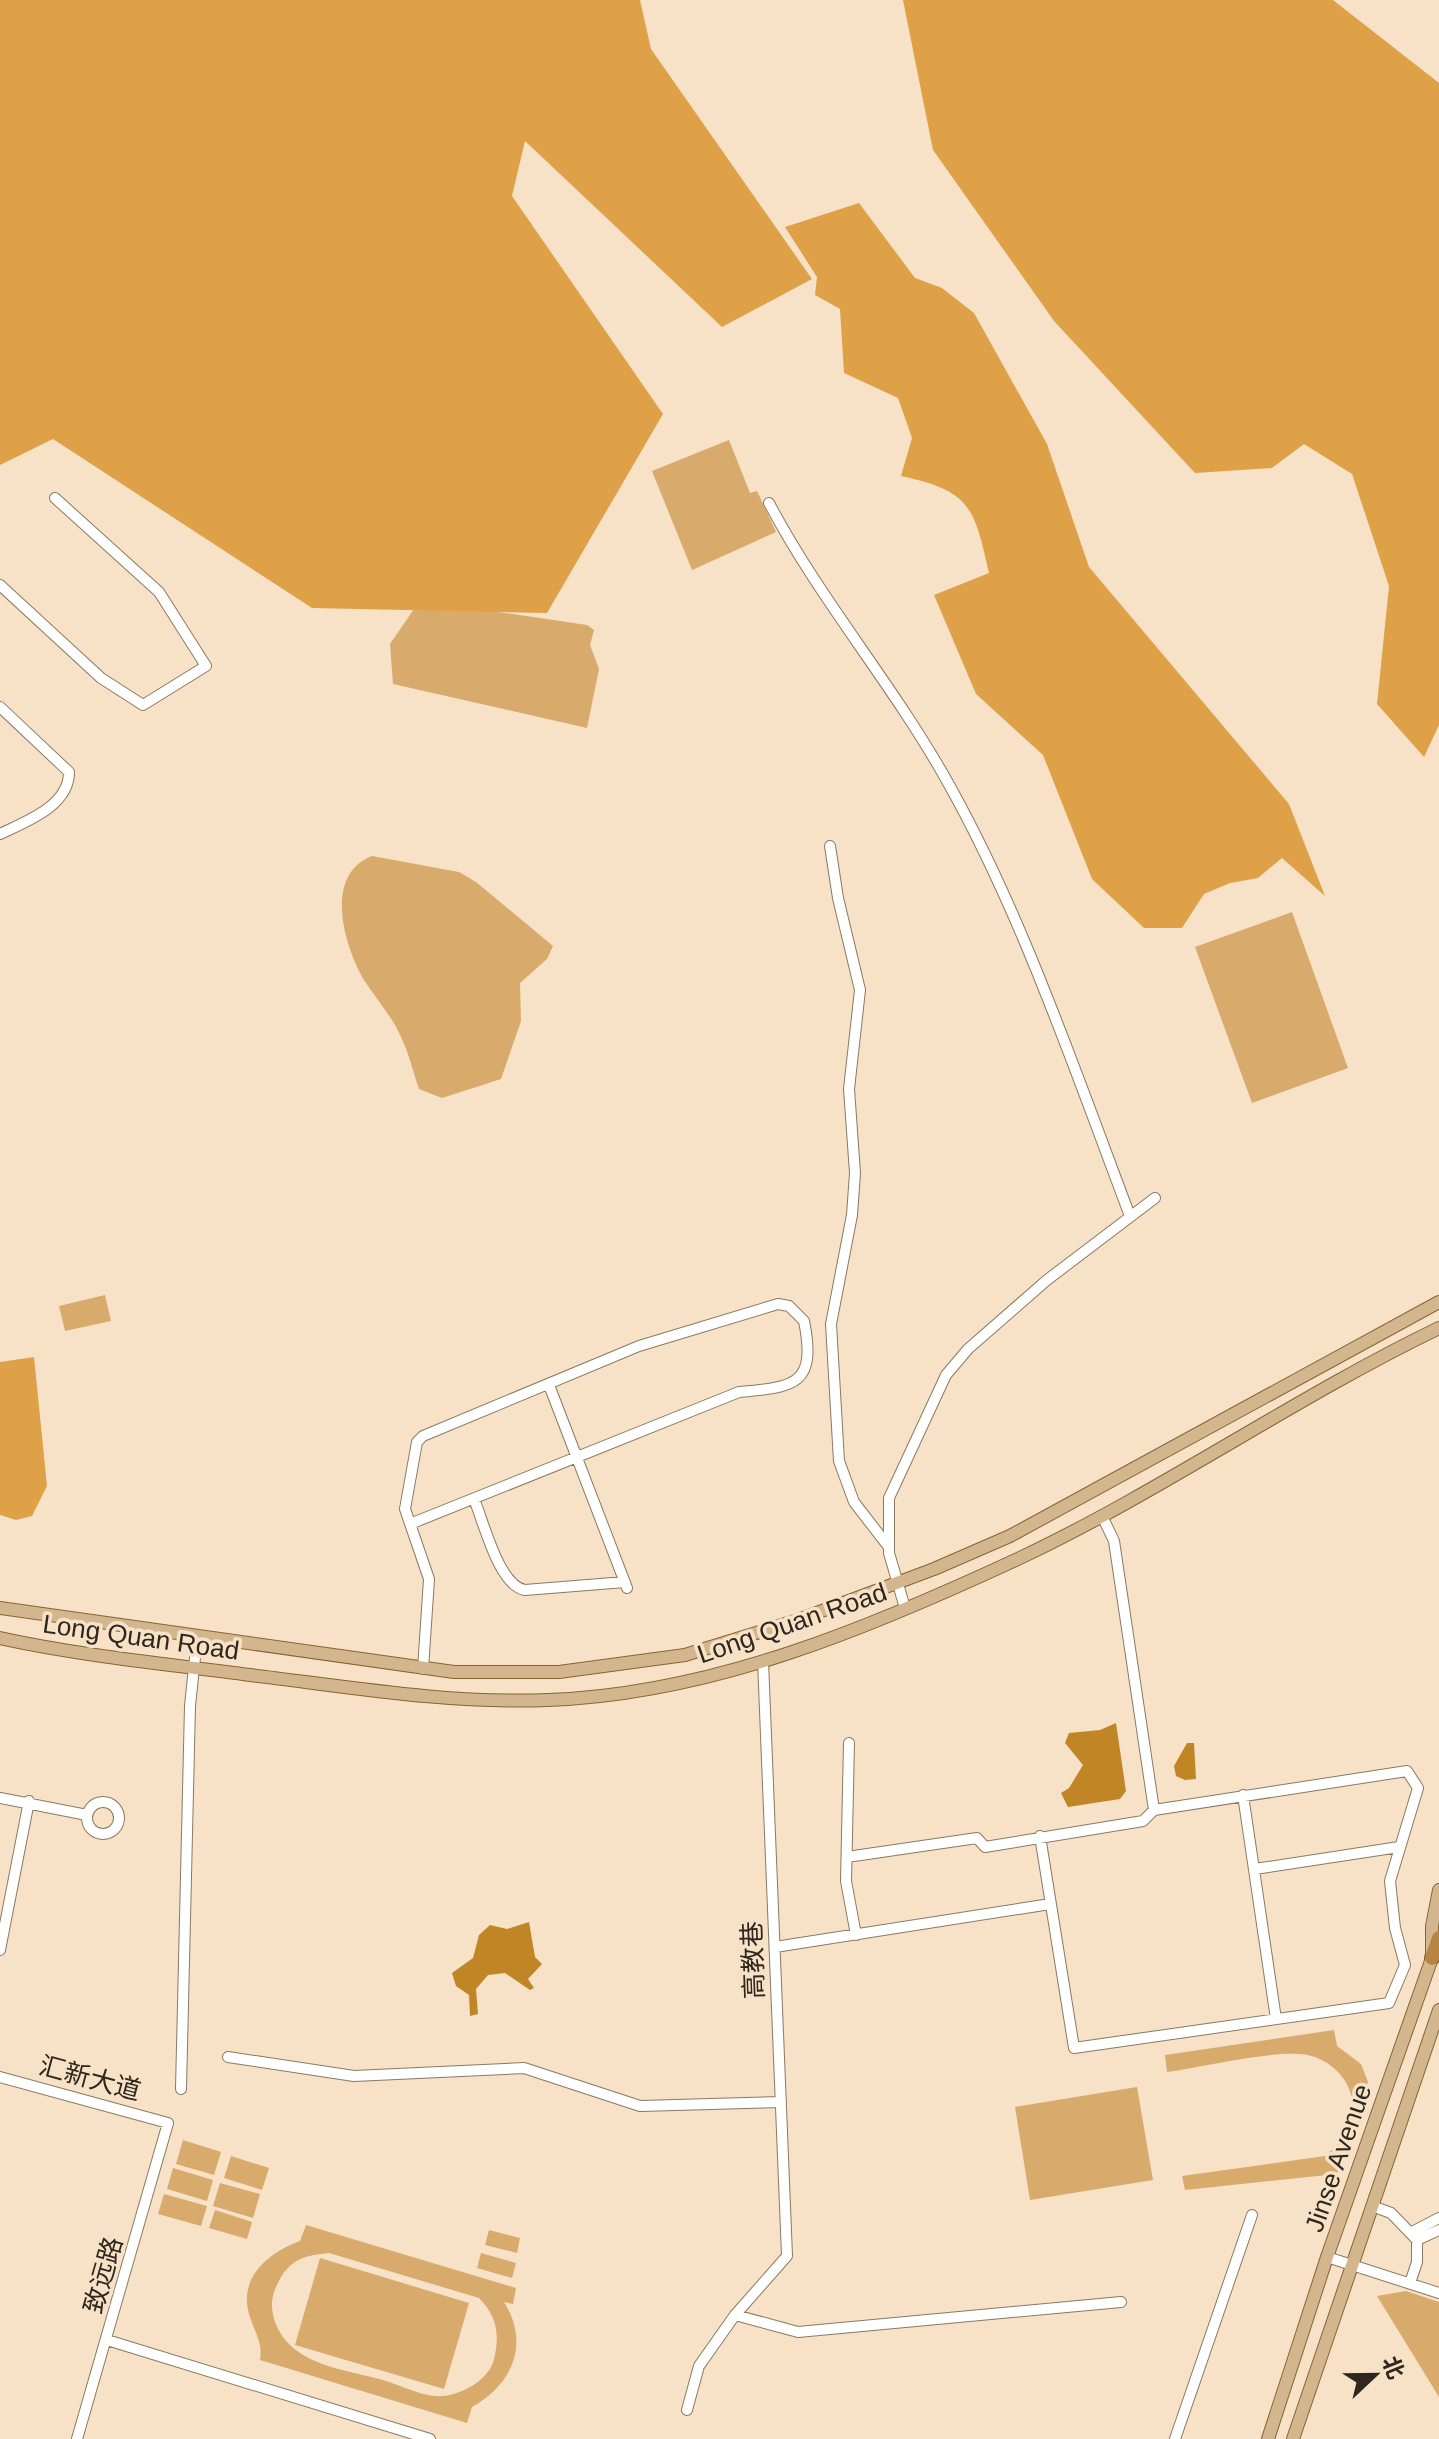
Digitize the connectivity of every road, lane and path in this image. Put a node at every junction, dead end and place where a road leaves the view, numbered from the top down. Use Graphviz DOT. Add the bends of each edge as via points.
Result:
graph roads {
  1 [pos="55,498"];
  2 [pos="769,503"];
  3 [pos="0,585"];
  4 [pos="0,707"];
  5 [pos="0,834"];
  6 [pos="830,846"];
  7 [pos="1155,1198"];
  8 [pos="1130,1216"];
  9 [pos="1439,1302"];
  10 [pos="1439,1328"];
  11 [pos="549,1385"];
  12 [pos="577,1457"];
  13 [pos="474,1499"];
  14 [pos="1102,1516"];
  15 [pos="410,1524"];
  16 [pos="888,1546"];
  17 [pos="897,1581"];
  18 [pos="0,1608"];
  19 [pos="905,1608"];
  20 [pos="0,1638"];
  21 [pos="197,1638"];
  22 [pos="763,1661"];
  23 [pos="193,1667"];
  24 [pos="423,1669"];
  25 [pos="849,1743"];
  26 [pos="1243,1795"];
  27 [pos="0,1798"];
  28 [pos="29,1801"];
  29 [pos="1154,1810"];
  30 [pos="87,1815"];
  31 [pos="1040,1836"];
  32 [pos="1399,1847"];
  33 [pos="847,1857"];
  34 [pos="1255,1869"];
  35 [pos="1439,1890"];
  36 [pos="1050,1904"];
  37 [pos="856,1935"];
  38 [pos="1439,1938"];
  39 [pos="775,1947"];
  40 [pos="0,1950"];
  41 [pos="1432,1958"];
  42 [pos="1439,2010"];
  43 [pos="1276,2019"];
  44 [pos="228,2057"];
  45 [pos="0,2077"];
  46 [pos="181,2089"];
  47 [pos="781,2102"];
  48 [pos="168,2123"];
  49 [pos="1372,2206"];
  50 [pos="1252,2215"];
  51 [pos="1439,2218"];
  52 [pos="1439,2230"];
  53 [pos="1415,2236"];
  54 [pos="1327,2257"];
  55 [pos="1350,2265"];
  56 [pos="1410,2283"];
  57 [pos="1439,2293"];
  58 [pos="1121,2302"];
  59 [pos="735,2315"];
  60 [pos="107,2340"];
  61 [pos="687,2410"];
  62 [pos="77,2439"];
  63 [pos="430,2439"];
  64 [pos="1175,2439"];
  65 [pos="1268,2439"];
  66 [pos="1293,2439"];
  1 -- 3 [label="street" via="159,592 206,666 143,705 101,678"];
  2 -- 8 [label="street" via="943,774 985,855"];
  4 -- 5 [label="street" via="69,772 65,792 51,805"];
  6 -- 16 [label="street" via="860,990 849,1089 852,1215 831,1324 839,1461 854,1502"];
  7 -- 8 [label="street"];
  8 -- 16 [label="street" via="979,1339 946,1375 889,1498"];
  9 -- 17 [label="main road, Long Quan Road" via="1010,1536"];
  10 -- 14 [label="main road, Long Quan Road"];
  11 -- 12 [label="street"];
  11 -- 12 [label="street" via="639,1346 778,1304 789,1306 804,1321 804,1371 791,1385 739,1392"];
  11 -- 15 [label="street" via="417,1442 405,1497"];
  12 -- 13 [label="street"];
  12 -- 13 [label="street" via="626,1585 514,1588"];
  13 -- 15 [label="street"];
  14 -- 19 [label="main road, Long Quan Road"];
  14 -- 29 [label="street" via="1114,1541"];
  15 -- 24 [label="street" via="430,1590"];
  16 -- 17 [label="street"];
  17 -- 19 [label="street"];
  17 -- 24 [label="main road, Long Quan Road" via="795,1621 685,1655 559,1672"];
  18 -- 21 [label="main road, Long Quan Road"];
  19 -- 22 [label="main road, Long Quan Road"];
  20 -- 23 [label="main road, Long Quan Road"];
  21 -- 23 [label="street"];
  21 -- 24 [label="main road, Long Quan Road"];
  22 -- 23 [label="main road, Long Quan Road" via="616,1694 509,1701 421,1697"];
  22 -- 39 [label="street, 高教巷"];
  23 -- 46 [label="street"];
  25 -- 33 [label="street"];
  26 -- 29 [label="street"];
  26 -- 32 [label="street" via="1407,1771 1418,1788"];
  26 -- 34 [label="street"];
  27 -- 28 [label="street"];
  28 -- 30 [label="street"];
  28 -- 40 [label="street"];
  29 -- 31 [label="street" via="1143,1821"];
  31 -- 33 [label="street" via="985,1847 977,1838"];
  31 -- 36 [label="street"];
  32 -- 34 [label="street"];
  32 -- 43 [label="street" via="1390,1881 1405,1965 1389,2003"];
  33 -- 37 [label="street"];
  34 -- 43 [label="street"];
  35 -- 41 [label="main road, Jinse Avenue"];
  36 -- 37 [label="street"];
  36 -- 43 [label="street" via="1074,2048"];
  37 -- 39 [label="street"];
  38 -- 41 [label="highway"];
  39 -- 47 [label="street, 高教巷"];
  41 -- 54 [label="main road, Jinse Avenue"];
  42 -- 49 [label="main road, Jinse Avenue"];
  44 -- 47 [label="street" via="354,2076 524,2068 640,2106"];
  45 -- 48 [label="street, 汇新大道"];
  47 -- 59 [label="street, 高教巷" via="787,2256"];
  48 -- 60 [label="street, 致远路"];
  49 -- 53 [label="street" via="1391,2213"];
  49 -- 55 [label="main road, Jinse Avenue"];
  50 -- 64 [label="street"];
  51 -- 53 [label="street"];
  52 -- 53 [label="street"];
  53 -- 56 [label="street" via="1417,2262"];
  54 -- 55 [label="street"];
  54 -- 65 [label="main road, Jinse Avenue"];
  55 -- 56 [label="street"];
  55 -- 66 [label="main road, Jinse Avenue"];
  56 -- 57 [label="street"];
  58 -- 59 [label="street" via="798,2332"];
  59 -- 61 [label="street" via="699,2366"];
  60 -- 62 [label="street, 致远路"];
  60 -- 63 [label="street"];
}
